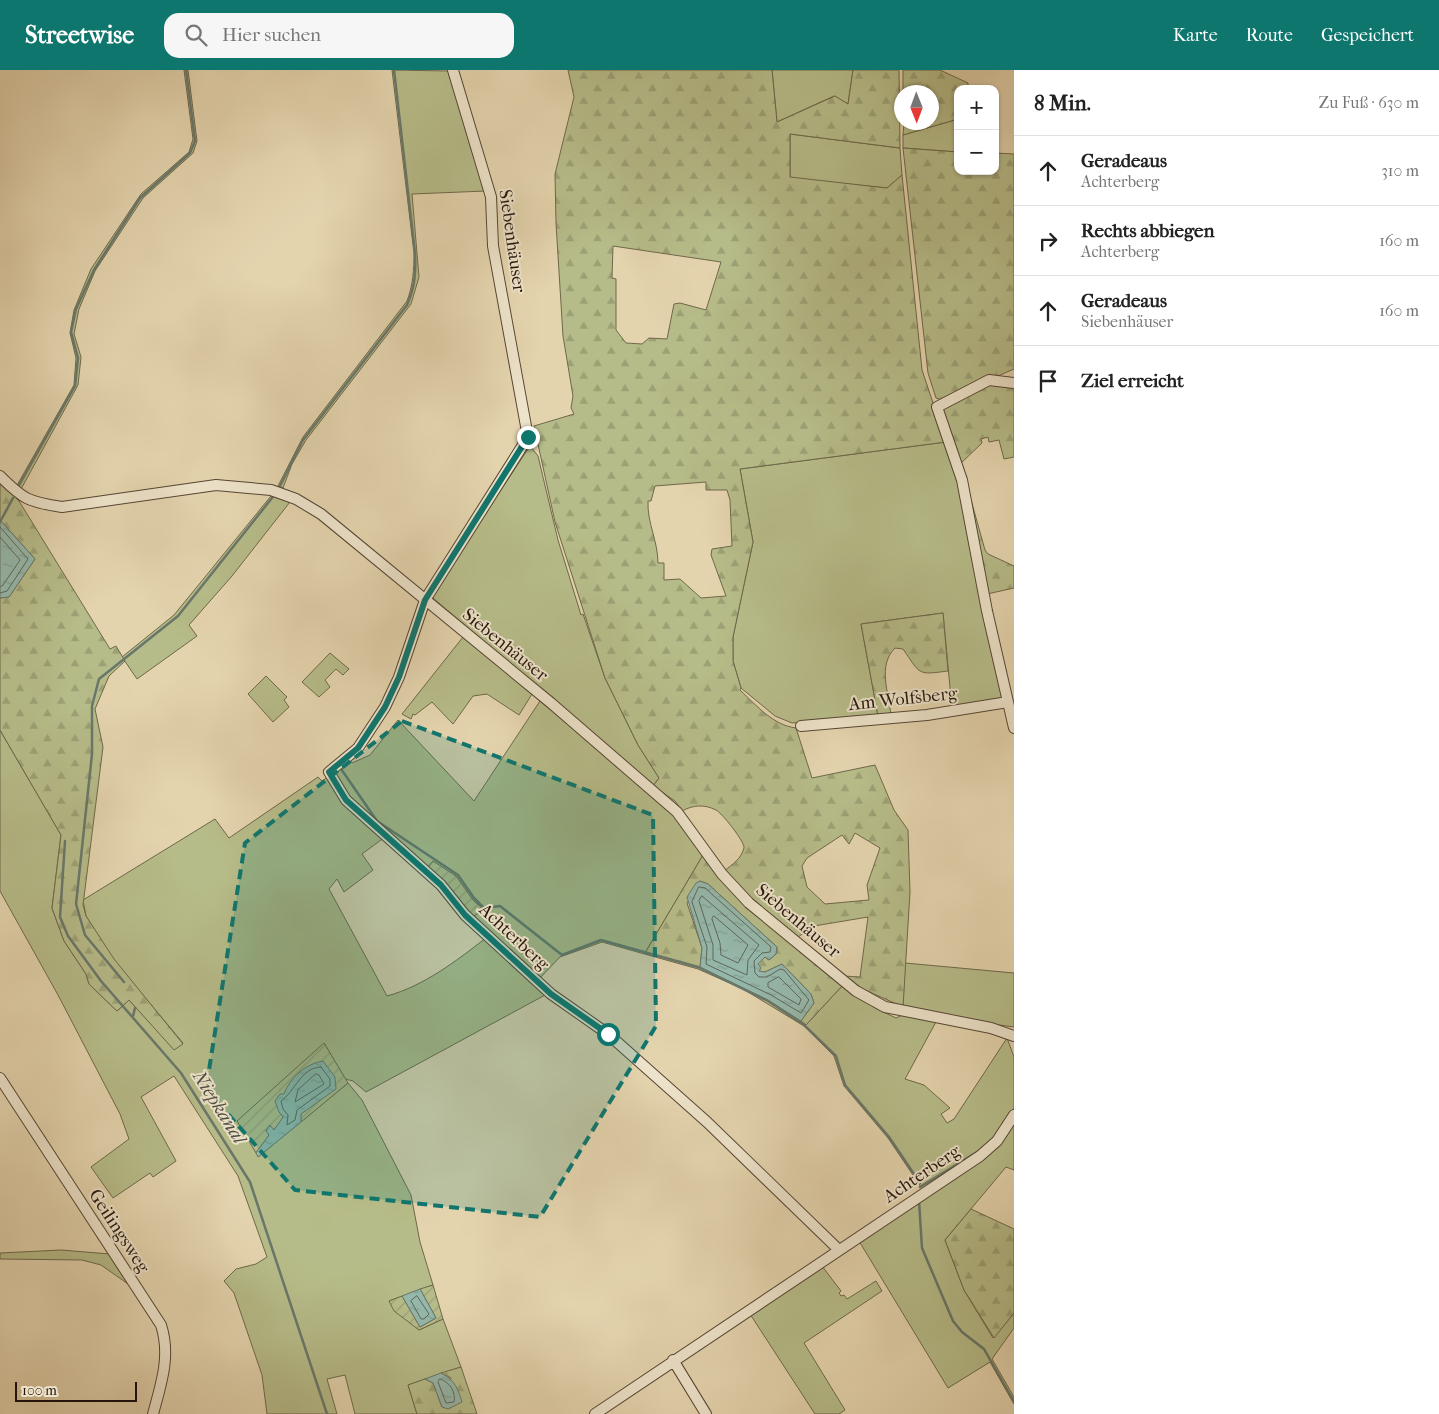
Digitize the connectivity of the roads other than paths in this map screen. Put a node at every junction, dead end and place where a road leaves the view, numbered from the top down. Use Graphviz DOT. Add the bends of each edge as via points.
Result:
graph roads {
  1 [pos="453,70"];
  2 [pos="1014,383"];
  3 [pos="0,476"];
  4 [pos="425,600"];
  5 [pos="1008,702"];
  6 [pos="801,726"];
  7 [pos="1014,728"];
  8 [pos="1014,1036"];
  9 [pos="0,1078"];
  10 [pos="1014,1115"];
  11 [pos="839,1250"];
  12 [pos="673,1360"];
  13 [pos="153,1414"];
  14 [pos="595,1414"];
  15 [pos="706,1414"];
  1 -- 4 [label="street, Siebenhäuser" via="491,197 493,246 528,437"];
  2 -- 5 [label="street" via="989,380 937,407 962,480"];
  3 -- 4 [label="street" via="21,498 62,507 216,485 271,490 296,499 321,514"];
  4 -- 8 [label="street, Siebenhäuser" via="677,812 722,874 749,903 856,991 885,1007 991,1028"];
  4 -- 11 [label="street, Achterberg" via="399,677 385,707 358,748 329,772 335,784 346,800 441,885 465,915 551,994 608,1034 707,1122"];
  5 -- 6 [label="street, Am Wolfsberg" via="927,715"];
  5 -- 7 [label="street"];
  9 -- 13 [label="street, Geilingsweg" via="161,1325 166,1340 164,1372"];
  10 -- 11 [label="street, Achterberg" via="997,1141 980,1156"];
  11 -- 12 [label="street, Achterberg"];
  12 -- 14 [label="street, Achterberg"];
  12 -- 15 [label="street"];
}
